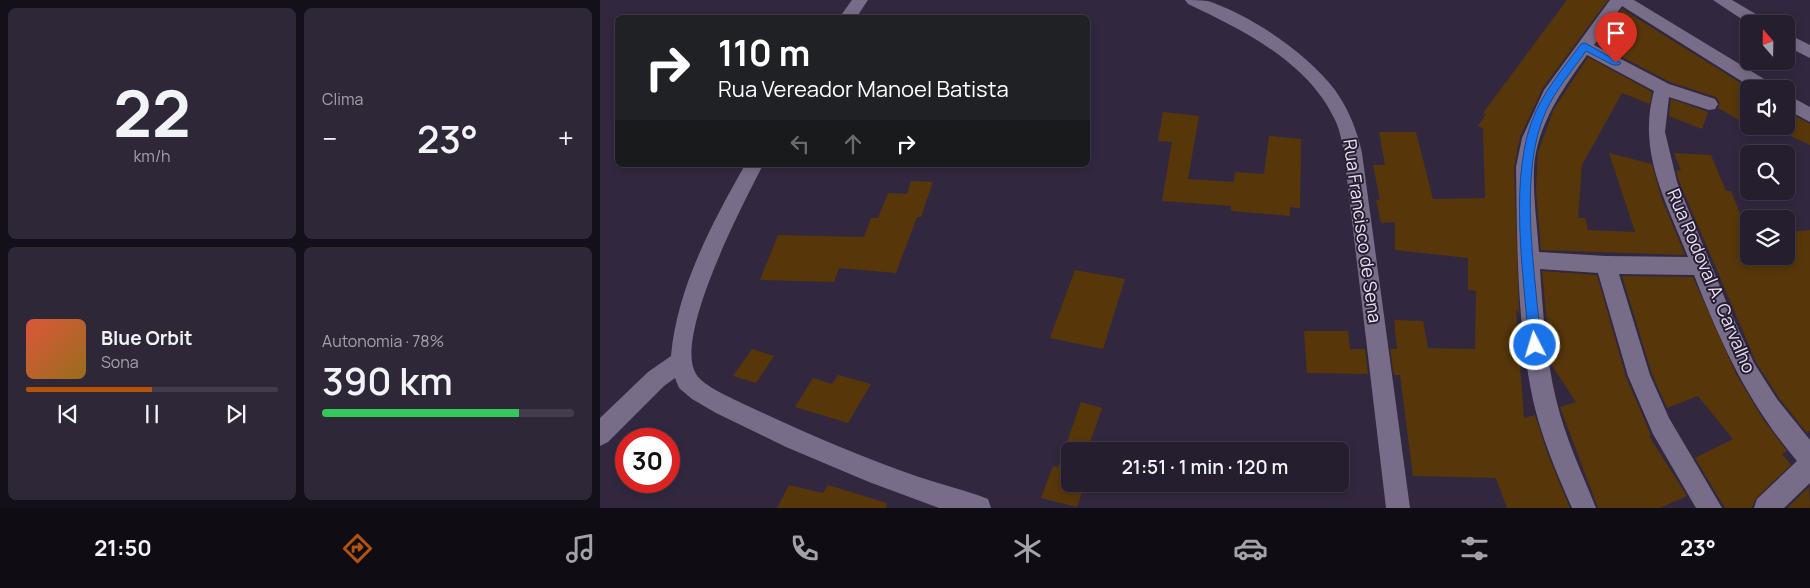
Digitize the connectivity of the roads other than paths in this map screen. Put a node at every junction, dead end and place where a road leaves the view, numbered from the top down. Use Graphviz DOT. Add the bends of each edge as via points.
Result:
graph roads {
  1 [pos="860,0"];
  2 [pos="1193,0"];
  3 [pos="1618,0"];
  4 [pos="1623,0"];
  5 [pos="1720,0"];
  6 [pos="849,15"];
  7 [pos="1745,15"];
  8 [pos="1795,44"];
  9 [pos="1585,47"];
  10 [pos="1810,52"];
  11 [pos="1753,80"];
  12 [pos="1663,88"];
  13 [pos="1709,104"];
  14 [pos="1795,106"];
  15 [pos="1810,115"];
  16 [pos="753,167"];
  17 [pos="1529,260"];
  18 [pos="1606,264"];
  19 [pos="1701,266"];
  20 [pos="682,361"];
  21 [pos="600,434"];
  22 [pos="1810,458"];
  23 [pos="1810,466"];
  24 [pos="979,508"];
  25 [pos="1398,508"];
  26 [pos="1584,508"];
  27 [pos="1710,508"];
  28 [pos="1766,508"];
  1 -- 6 [label="street"];
  2 -- 25 [label="street, Rua Francisco de Sena" via="1249,27 1282,50 1319,84 1343,117 1353,153"];
  3 -- 9 [label="street"];
  4 -- 11 [label="street"];
  5 -- 7 [label="street"];
  8 -- 10 [label="street"];
  9 -- 12 [label="street"];
  9 -- 17 [label="street" via="1553,90 1531,138 1525,167"];
  12 -- 13 [label="street"];
  12 -- 19 [label="street, Rua Rodoval A. Carvalho" via="1656,124 1661,158"];
  14 -- 15 [label="street"];
  16 -- 20 [label="street" via="702,273 686,320"];
  17 -- 18 [label="street"];
  17 -- 26 [label="street" via="1535,345 1545,401"];
  18 -- 19 [label="street"];
  18 -- 27 [label="street" via="1639,376 1661,426"];
  19 -- 22 [label="street, Rua Rodoval A. Carvalho" via="1758,390"];
  20 -- 21 [label="street" via="656,379"];
  20 -- 24 [label="street" via="687,380 707,396 753,420 919,489"];
  23 -- 28 [label="street"];
}
